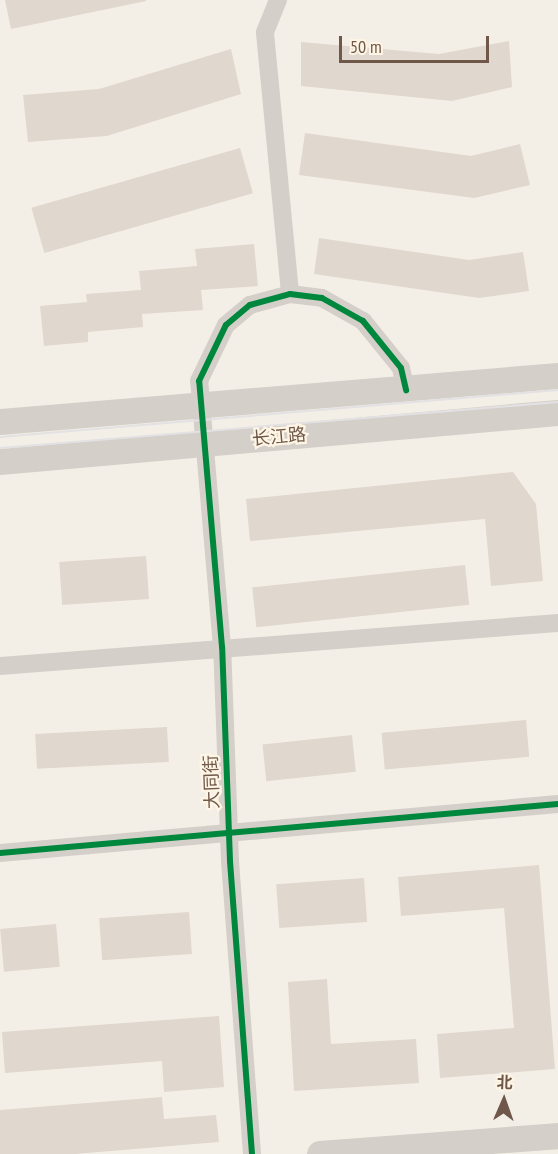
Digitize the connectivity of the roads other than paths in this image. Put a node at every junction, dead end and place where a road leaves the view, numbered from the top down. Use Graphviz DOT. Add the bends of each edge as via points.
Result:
graph roads {
  1 [pos="278,0"];
  2 [pos="290,294"];
  3 [pos="558,376"];
  4 [pos="406,390"];
  5 [pos="198,406"];
  6 [pos="558,413"];
  7 [pos="0,422"];
  8 [pos="201,444"];
  9 [pos="0,462"];
  10 [pos="558,623"];
  11 [pos="222,647"];
  12 [pos="0,666"];
  13 [pos="558,804"];
  14 [pos="231,837"];
  15 [pos="0,853"];
  16 [pos="558,1136"];
  17 [pos="252,1154"];
  18 [pos="320,1154"];
  1 -- 2 [label="street" via="265,33"];
  2 -- 4 [label="street" via="322,298 363,321 401,368"];
  2 -- 5 [label="street, 大同街" via="250,305 226,325 206,363"];
  3 -- 4 [label="main road, 长江路"];
  4 -- 5 [label="main road, 长江路"];
  5 -- 7 [label="main road, 长江路"];
  5 -- 8 [label="street, 大同街"];
  6 -- 8 [label="main road, 长江路"];
  8 -- 9 [label="main road, 长江路"];
  8 -- 11 [label="street, 大同街"];
  10 -- 11 [label="street"];
  11 -- 12 [label="street"];
  11 -- 14 [label="street, 大同街"];
  13 -- 14 [label="street"];
  14 -- 15 [label="street"];
  14 -- 17 [label="street, 大同街"];
  16 -- 18 [label="main road"];
}
